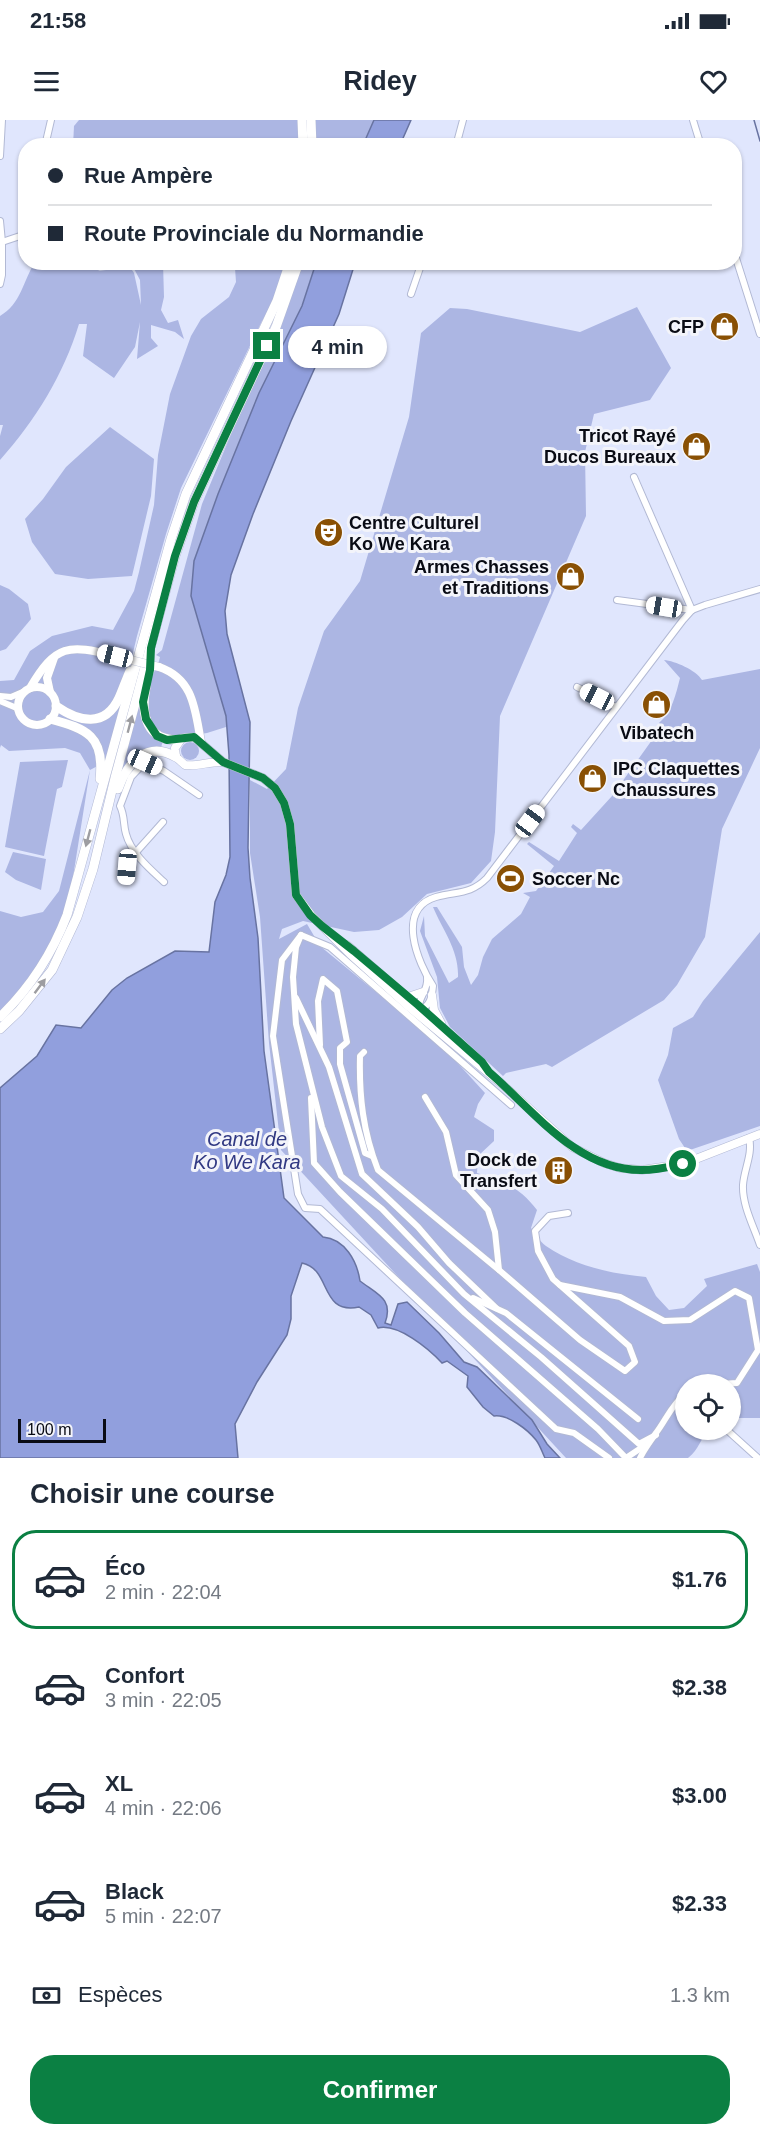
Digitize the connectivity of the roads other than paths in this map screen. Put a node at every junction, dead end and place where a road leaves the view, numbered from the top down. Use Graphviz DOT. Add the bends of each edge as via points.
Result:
graph roads {
  1 [pos="2,120"];
  2 [pos="302,120"];
  3 [pos="311,120"];
  4 [pos="463,120"];
  5 [pos="693,120"];
  6 [pos="53,122"];
  7 [pos="48,138"];
  8 [pos="303,138"];
  9 [pos="312,138"];
  10 [pos="458,138"];
  11 [pos="699,138"];
  12 [pos="0,156"];
  13 [pos="0,220"];
  14 [pos="18,237"];
  15 [pos="2,242"];
  16 [pos="287,270"];
  17 [pos="296,270"];
  18 [pos="419,270"];
  19 [pos="740,270"];
  20 [pos="0,284"];
  21 [pos="411,294"];
  22 [pos="760,334"];
  23 [pos="634,477"];
  24 [pos="760,589"];
  25 [pos="617,600"];
  26 [pos="693,610"];
  27 [pos="146,647"];
  28 [pos="54,657"];
  29 [pos="577,687"];
  30 [pos="27,690"];
  31 [pos="50,692"];
  32 [pos="0,696"];
  33 [pos="0,701"];
  34 [pos="56,706"];
  35 [pos="616,707"];
  36 [pos="19,709"];
  37 [pos="196,711"];
  38 [pos="50,719"];
  39 [pos="183,738"];
  40 [pos="202,744"];
  41 [pos="176,757"];
  42 [pos="142,760"];
  43 [pos="197,764"];
  44 [pos="226,764"];
  45 [pos="199,795"];
  46 [pos="111,803"];
  47 [pos="96,810"];
  48 [pos="163,822"];
  49 [pos="136,853"];
  50 [pos="126,881"];
  51 [pos="164,882"];
  52 [pos="322,926"];
  53 [pos="301,935"];
  54 [pos="372,973"];
  55 [pos="427,977"];
  56 [pos="423,992"];
  57 [pos="294,994"];
  58 [pos="432,995"];
  59 [pos="408,997"];
  60 [pos="420,1008"];
  61 [pos="0,1017"];
  62 [pos="426,1020"];
  63 [pos="0,1029"];
  64 [pos="447,1032"];
  65 [pos="320,1048"];
  66 [pos="364,1052"];
  67 [pos="489,1072"];
  68 [pos="311,1084"];
  69 [pos="425,1097"];
  70 [pos="511,1105"];
  71 [pos="760,1134"];
  72 [pos="749,1138"];
  73 [pos="372,1156"];
  74 [pos="568,1213"];
  75 [pos="760,1245"];
  76 [pos="499,1270"];
  77 [pos="560,1285"];
  78 [pos="464,1294"];
  79 [pos="496,1308"];
  80 [pos="741,1377"];
  81 [pos="675,1403"];
  82 [pos="638,1419"];
  83 [pos="653,1437"];
  84 [pos="738,1440"];
  85 [pos="609,1458"];
  86 [pos="626,1458"];
  87 [pos="640,1458"];
  88 [pos="758,1458"];
  1 -- 12 [label="street"];
  2 -- 8 [label="highway"];
  3 -- 9 [label="highway"];
  4 -- 10 [label="street"];
  5 -- 11 [label="street"];
  6 -- 7 [label="street"];
  13 -- 15 [label="street"];
  14 -- 15 [label="street"];
  15 -- 20 [label="street"];
  16 -- 27 [label="highway" via="267,324 186,494 171,539"];
  17 -- 27 [label="highway" via="276,327 194,502"];
  18 -- 21 [label="street"];
  19 -- 22 [label="street"];
  23 -- 26 [label="street"];
  24 -- 26 [label="street"];
  25 -- 26 [label="street"];
  26 -- 35 [label="street"];
  27 -- 34 [label="highway" via="108,714 82,720"];
  27 -- 39 [label="highway" via="150,670 143,702 146,719 157,736 167,740"];
  46 -- 27 [label="highway, one-way"];
  27 -- 47 [label="highway"];
  28 -- 30 [label="main road" via="44,664"];
  28 -- 31 [label="main road" via="47,678"];
  28 -- 37 [label="main road, bridge" via="71,648 85,648 159,667 183,681"];
  29 -- 35 [label="street"];
  30 -- 31 [label="main road" via="41,687"];
  30 -- 32 [label="street" via="11,697"];
  30 -- 36 [label="main road" via="19,701"];
  31 -- 34 [label="main road"];
  33 -- 36 [label="street"];
  34 -- 38 [label="main road"];
  35 -- 55 [label="street" via="488,878 469,891 435,897 419,908 411,928"];
  36 -- 38 [label="main road" via="22,717 32,723 42,724"];
  37 -- 39 [label="main road" via="191,731"];
  37 -- 40 [label="main road"];
  38 -- 47 [label="highway" via="89,734 98,746 101,768"];
  39 -- 40 [label="main road" via="194,737"];
  39 -- 41 [label="main road" via="175,748"];
  40 -- 43 [label="main road" via="203,758"];
  40 -- 44 [label="main road"];
  41 -- 42 [label="highway" via="154,751"];
  41 -- 43 [label="main road" via="185,765"];
  42 -- 45 [label="street"];
  42 -- 46 [label="highway" via="129,764"];
  42 -- 49 [label="street" via="120,806 126,835"];
  43 -- 44 [label="main road"];
  44 -- 52 [label="main road" via="263,778 284,803 290,824 296,895"];
  63 -- 46 [label="highway, one-way" via="52,970 69,937"];
  47 -- 61 [label="highway, one-way" via="59,934 30,984"];
  48 -- 49 [label="street"];
  49 -- 50 [label="street" via="129,860"];
  49 -- 51 [label="street"];
  52 -- 54 [label="main road"];
  52 -- 59 [label="main road"];
  53 -- 57 [label="street" via="296,946"];
  53 -- 70 [label="street" via="330,947"];
  53 -- 85 [label="street" via="282,960 273,1036 298,1194 305,1208 320,1209 556,1429 574,1433"];
  54 -- 60 [label="street"];
  54 -- 62 [label="main road"];
  55 -- 56 [label="street" via="428,985"];
  55 -- 58 [label="street" via="433,986"];
  56 -- 59 [label="main road"];
  56 -- 60 [label="street"];
  57 -- 65 [label="street"];
  57 -- 68 [label="street" via="296,1024"];
  58 -- 60 [label="street" via="430,1002"];
  58 -- 64 [label="main road" via="434,1010"];
  59 -- 60 [label="main road"];
  60 -- 62 [label="street"];
  60 -- 64 [label="main road"];
  62 -- 67 [label="main road"];
  64 -- 67 [label="main road"];
  65 -- 73 [label="street" via="318,1001 323,979 337,991 347,1042 340,1048 340,1064 366,1153"];
  65 -- 79 [label="street" via="362,1173"];
  66 -- 73 [label="street" via="360,1056 361,1101"];
  67 -- 72 [label="main road" via="572,1147 620,1168 642,1170 683,1164"];
  68 -- 78 [label="street" via="341,1176 382,1209"];
  68 -- 86 [label="street" via="314,1163 465,1313"];
  69 -- 76 [label="street" via="446,1132 456,1175 488,1210"];
  71 -- 72 [label="main road"];
  72 -- 75 [label="street" via="743,1197"];
  73 -- 76 [label="street" via="378,1170"];
  74 -- 77 [label="street" via="549,1216 536,1231 538,1251"];
  76 -- 77 [label="street" via="580,1340 625,1371 635,1362 629,1346"];
  77 -- 80 [label="street" via="620,1297 664,1321 690,1320 735,1291 749,1298 758,1350"];
  78 -- 79 [label="street"];
  78 -- 83 [label="street" via="639,1444"];
  79 -- 82 [label="street"];
  81 -- 83 [label="street"];
  83 -- 86 [label="street"];
  83 -- 87 [label="street"];
  84 -- 88 [label="street"];
}
